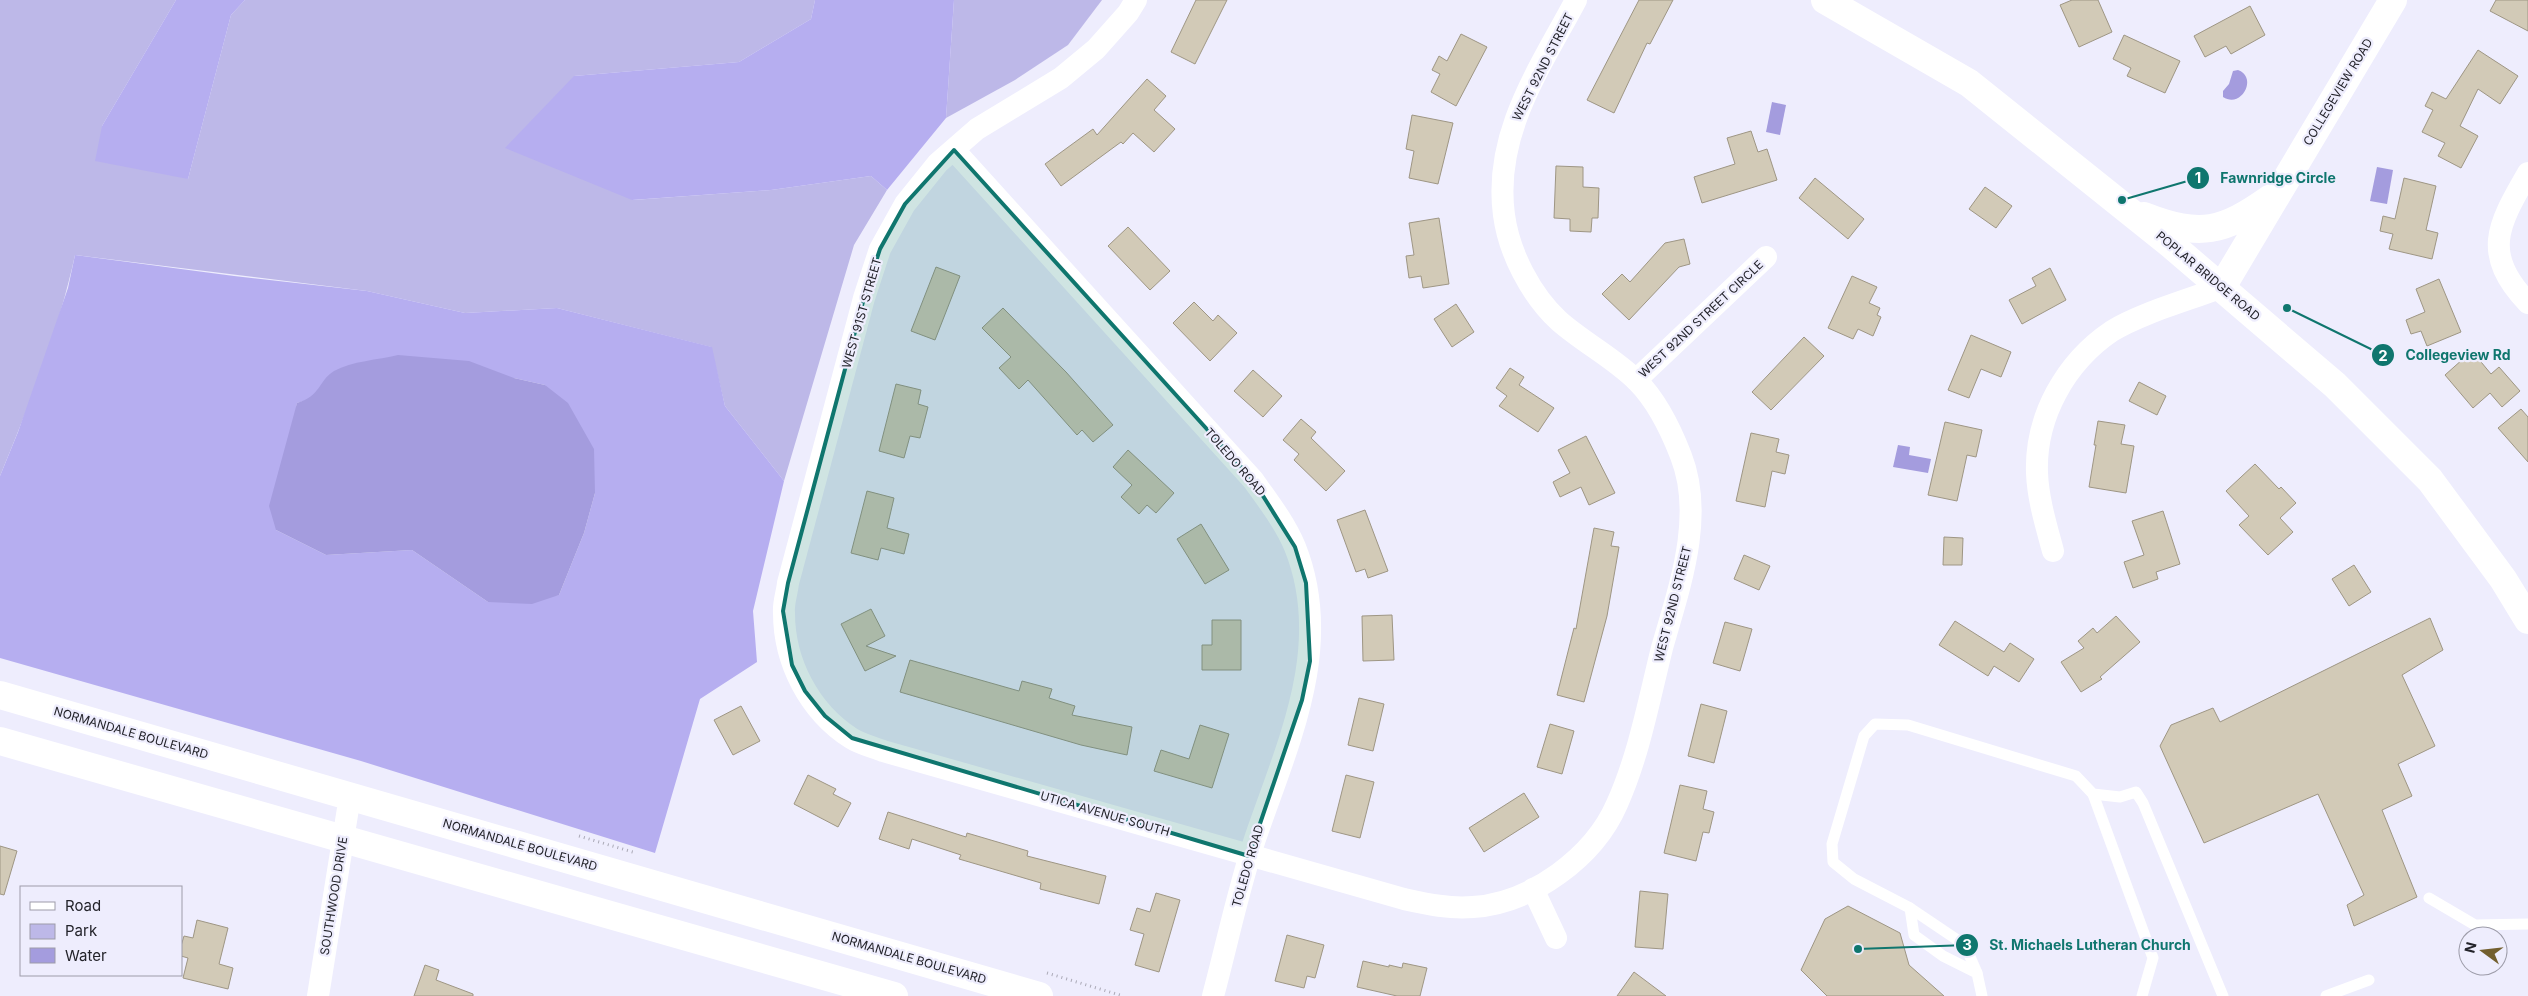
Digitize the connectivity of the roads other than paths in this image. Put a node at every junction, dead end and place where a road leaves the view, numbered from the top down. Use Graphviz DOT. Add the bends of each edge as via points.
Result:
graph roads {
  1 [pos="1136,0"];
  2 [pos="1576,0"];
  3 [pos="1826,0"];
  4 [pos="2393,0"];
  5 [pos="954,150"];
  6 [pos="2528,173"];
  7 [pos="2278,193"];
  8 [pos="2128,210"];
  9 [pos="1766,257"];
  10 [pos="2222,287"];
  11 [pos="2528,303"];
  12 [pos="1636,380"];
  13 [pos="2053,551"];
  14 [pos="788,583"];
  15 [pos="2528,620"];
  16 [pos="0,695"];
  17 [pos="0,741"];
  18 [pos="2094,794"];
  19 [pos="350,796"];
  20 [pos="343,838"];
  21 [pos="1250,856"];
  22 [pos="1533,890"];
  23 [pos="2430,898"];
  24 [pos="1910,908"];
  25 [pos="2528,924"];
  26 [pos="1556,938"];
  27 [pos="1977,973"];
  28 [pos="2369,980"];
  29 [pos="318,996"];
  30 [pos="894,996"];
  31 [pos="1039,996"];
  32 [pos="1213,996"];
  33 [pos="1982,996"];
  34 [pos="2142,996"];
  35 [pos="2223,996"];
  36 [pos="2326,996"];
  1 -- 5 [label="street, WEST 91ST STREET" via="1096,48 1061,78 978,129"];
  2 -- 12 [label="street, WEST 92ND STREET" via="1522,103 1508,140 1502,178 1504,217 1515,255 1533,289 1558,320"];
  3 -- 8 [label="main road, POPLAR BRIDGE ROAD" via="1969,83"];
  4 -- 7 [label="main road, COLLEGEVIEW ROAD"];
  5 -- 14 [label="street, WEST 91ST STREET" via="938,163 905,204 880,249"];
  5 -- 21 [label="street, TOLEDO ROAD" via="1253,480 1295,547 1306,583 1311,623 1310,662 1302,700"];
  6 -- 11 [label="street" via="2502,220 2498,241 2500,262"];
  7 -- 8 [label="main road" via="2244,217 2212,229 2188,229"];
  7 -- 10 [label="main road, COLLEGEVIEW ROAD"];
  8 -- 10 [label="main road, POPLAR BRIDGE ROAD"];
  9 -- 12 [label="street, WEST 92ND STREET CIRCLE"];
  10 -- 13 [label="street" via="2114,330 2086,351 2065,376 2049,406 2039,438 2037,472 2041,505"];
  10 -- 15 [label="main road, POPLAR BRIDGE ROAD" via="2335,385 2430,480 2503,579"];
  12 -- 22 [label="street, WEST 92ND STREET" via="1647,392 1682,458 1689,495 1689,534 1683,572 1629,773 1616,806 1597,838 1572,863"];
  14 -- 21 [label="street, UTICA AVENUE SOUTH" via="783,611 785,639 792,665 805,690 825,716 852,738"];
  16 -- 19 [label="main road, NORMANDALE BOULEVARD"];
  17 -- 20 [label="main road"];
  18 -- 24 [label="lane" via="2076,776 1908,725 1875,724 1864,736 1832,844 1833,862 1854,879"];
  18 -- 34 [label="lane" via="2153,958"];
  18 -- 35 [label="lane" via="2120,797 2136,792"];
  19 -- 20 [label="street, SOUTHWOOD DRIVE"];
  19 -- 31 [label="main road, NORMANDALE BOULEVARD"];
  20 -- 29 [label="street, SOUTHWOOD DRIVE"];
  20 -- 30 [label="main road"];
  21 -- 22 [label="street, UTICA AVENUE SOUTH" via="1439,907 1475,907"];
  21 -- 32 [label="street, TOLEDO ROAD"];
  22 -- 26 [label="street"];
  23 -- 25 [label="lane" via="2474,925"];
  24 -- 27 [label="lane" via="1965,945"];
  24 -- 27 [label="lane" via="1914,935 1943,956"];
  27 -- 33 [label="lane"];
  28 -- 36 [label="lane"];
}
